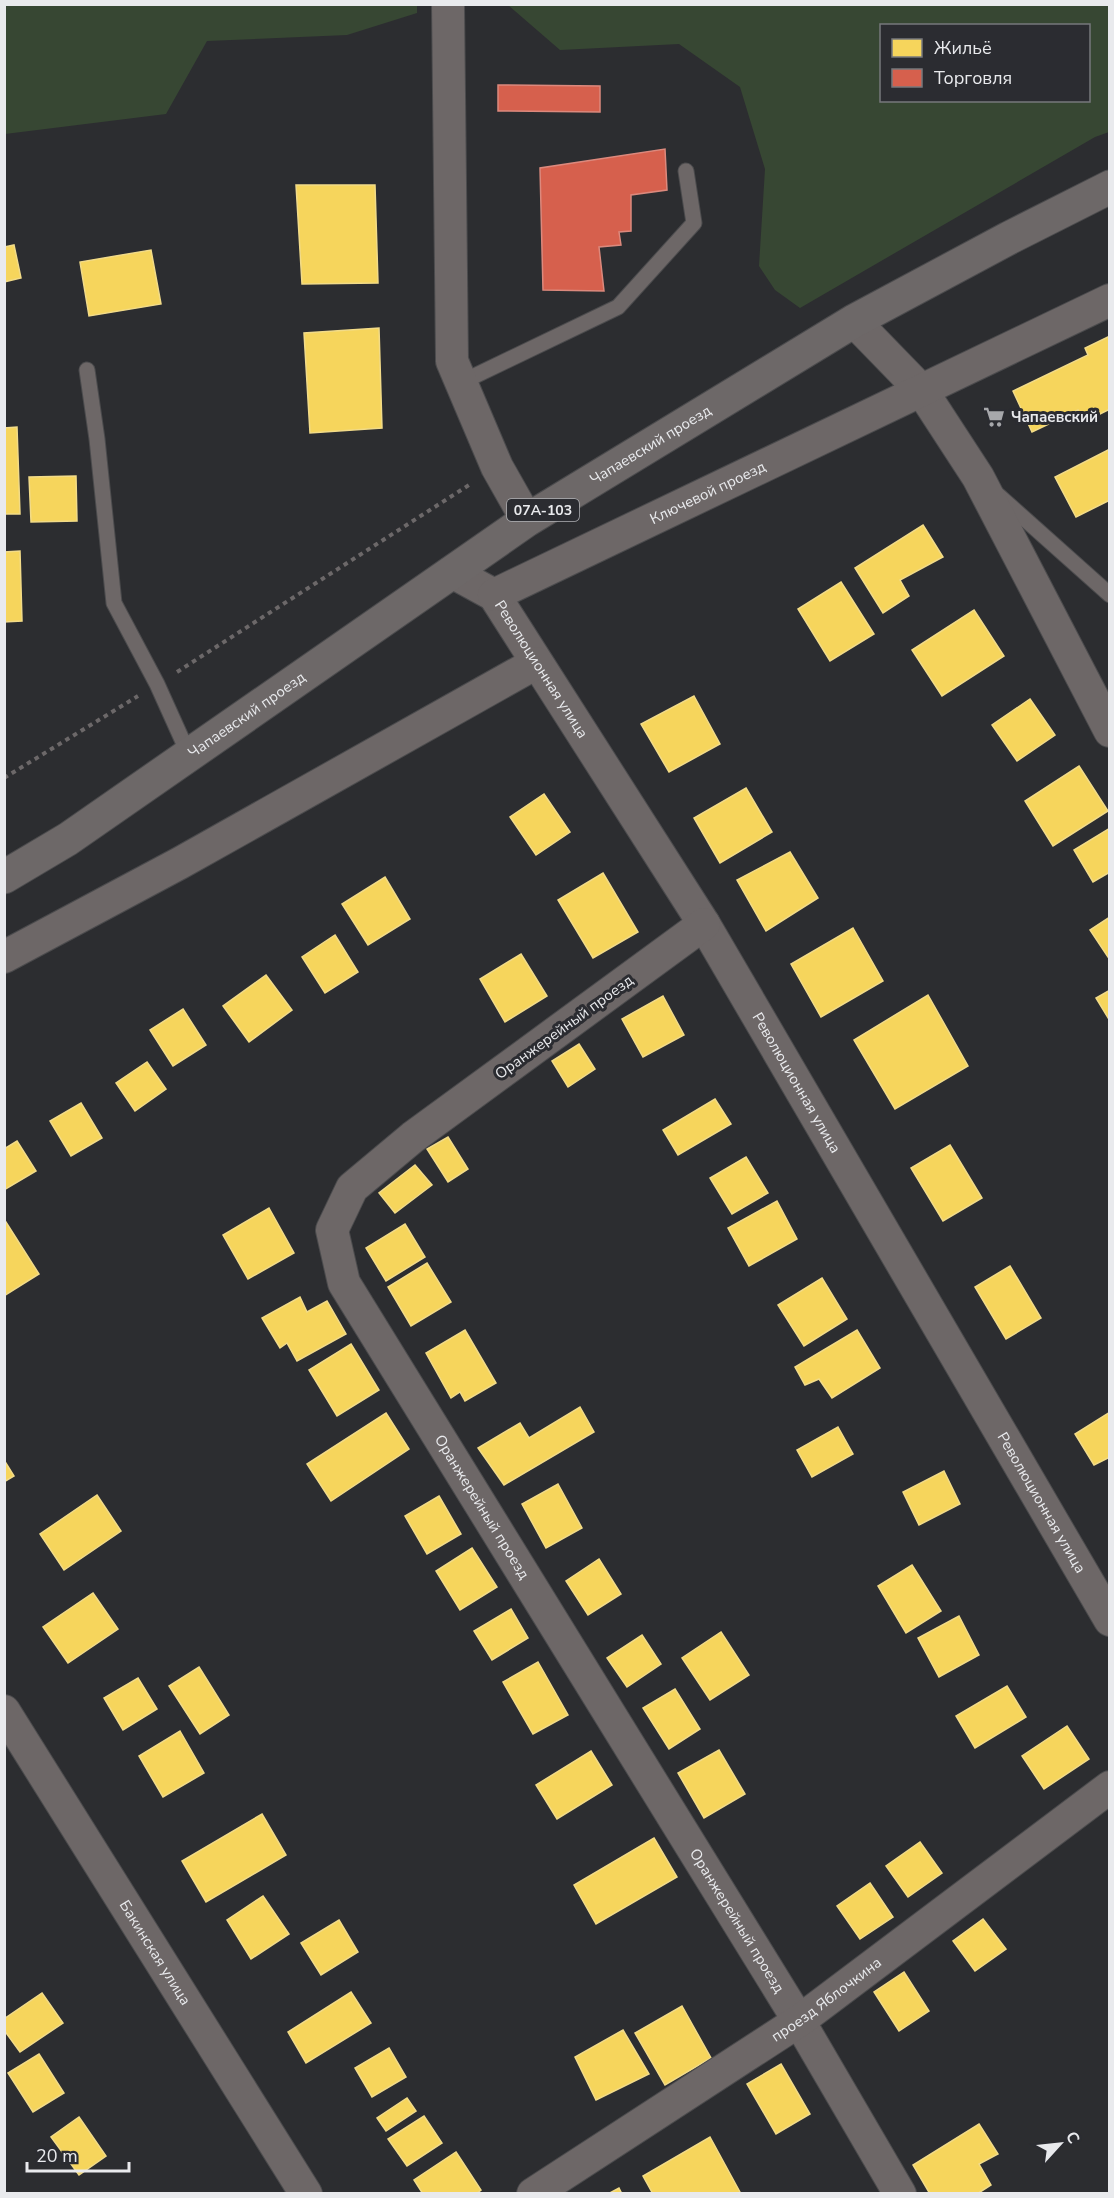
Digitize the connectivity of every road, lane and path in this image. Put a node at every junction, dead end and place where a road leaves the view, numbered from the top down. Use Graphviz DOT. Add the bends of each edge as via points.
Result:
graph roads {
  1 [pos="448,4"];
  2 [pos="686,171"];
  3 [pos="1110,187"];
  4 [pos="1110,300"];
  5 [pos="854,321"];
  6 [pos="87,370"];
  7 [pos="462,382"];
  8 [pos="922,391"];
  9 [pos="497,467"];
  10 [pos="978,477"];
  11 [pos="527,520"];
  12 [pos="452,572"];
  13 [pos="1110,595"];
  14 [pos="494,596"];
  15 [pos="536,663"];
  16 [pos="157,684"];
  17 [pos="1110,731"];
  18 [pos="189,755"];
  19 [pos="4,778"];
  20 [pos="4,877"];
  21 [pos="704,924"];
  22 [pos="4,957"];
  23 [pos="1110,1620"];
  24 [pos="4,1711"];
  25 [pos="1110,1787"];
  26 [pos="799,2021"];
  27 [pos="306,2193"];
  28 [pos="533,2193"];
  29 [pos="900,2193"];
  1 -- 7 [label="street" via="452,361"];
  2 -- 7 [label="lane" via="694,224 618,307"];
  3 -- 5 [label="main road, Чапаевский проезд / 07А-103"];
  4 -- 8 [label="street, Ключевой проезд"];
  5 -- 8 [label="street"];
  5 -- 11 [label="main road, Чапаевский проезд / 07А-103"];
  6 -- 16 [label="lane" via="114,603"];
  7 -- 9 [label="street"];
  8 -- 10 [label="street"];
  8 -- 14 [label="street, Ключевой проезд"];
  9 -- 11 [label="street"];
  9 -- 16 [label="path"];
  10 -- 13 [label="lane"];
  10 -- 17 [label="street"];
  11 -- 12 [label="main road, Чапаевский проезд / 07А-103"];
  12 -- 14 [label="street, Революционная улица"];
  12 -- 18 [label="main road, Чапаевский проезд / 07А-103"];
  14 -- 15 [label="street, Революционная улица"];
  15 -- 21 [label="street, Революционная улица"];
  15 -- 22 [label="street"];
  16 -- 18 [label="lane"];
  16 -- 19 [label="path"];
  18 -- 20 [label="main road, Чапаевский проезд / 07А-103"];
  21 -- 23 [label="street, Революционная улица"];
  21 -- 26 [label="street, Оранжерейный проезд" via="413,1137 352,1188 332,1230 344,1283"];
  24 -- 27 [label="street, Бакинская улица"];
  25 -- 26 [label="street, проезд Яблочкина"];
  26 -- 28 [label="street, проезд Яблочкина"];
  26 -- 29 [label="street, Оранжерейный проезд"];
}
